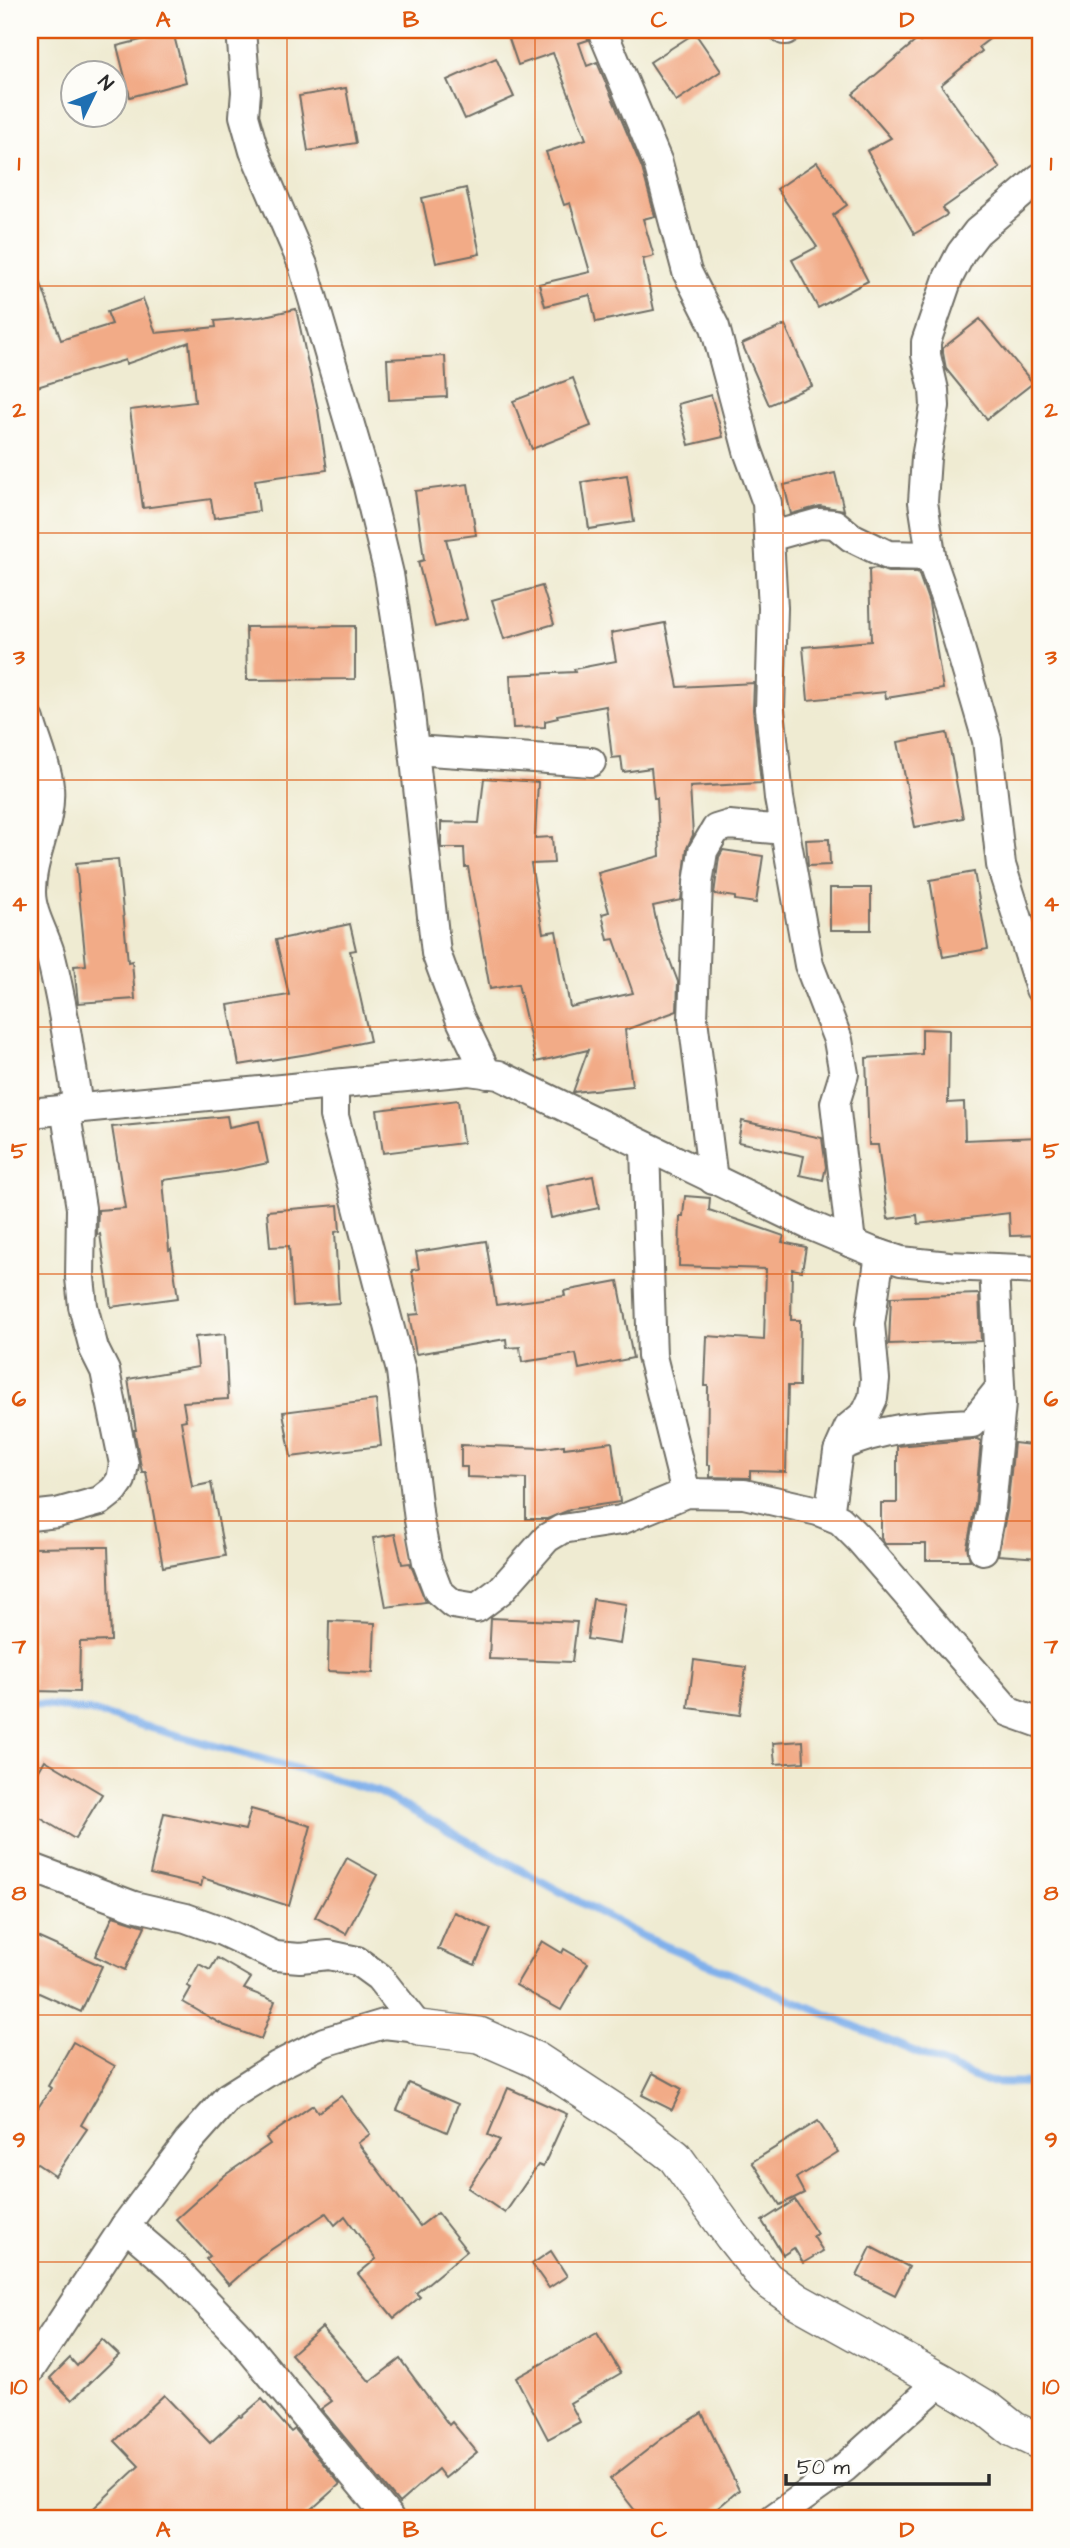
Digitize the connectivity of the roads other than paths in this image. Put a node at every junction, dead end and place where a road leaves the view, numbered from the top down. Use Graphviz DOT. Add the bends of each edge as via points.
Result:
graph roads {
  1 [pos="241,30"];
  2 [pos="602,30"];
  3 [pos="1040,178"];
  4 [pos="769,537"];
  5 [pos="931,556"];
  6 [pos="30,720"];
  7 [pos="414,750"];
  8 [pos="592,762"];
  9 [pos="784,830"];
  10 [pos="1040,989"];
  11 [pos="487,1074"];
  12 [pos="334,1085"];
  13 [pos="72,1107"];
  14 [pos="30,1112"];
  15 [pos="645,1148"];
  16 [pos="713,1180"];
  17 [pos="852,1243"];
  18 [pos="880,1254"];
  19 [pos="993,1268"];
  20 [pos="1040,1270"];
  21 [pos="1000,1388"];
  22 [pos="841,1446"];
  23 [pos="686,1493"];
  24 [pos="30,1516"];
  25 [pos="829,1516"];
  26 [pos="983,1550"];
  27 [pos="1040,1723"];
  28 [pos="30,1867"];
  29 [pos="419,2028"];
  30 [pos="125,2226"];
  31 [pos="30,2370"];
  32 [pos="941,2381"];
  33 [pos="1040,2442"];
  34 [pos="389,2518"];
  35 [pos="774,2518"];
  1 -- 7 [label="street" via="244,116 254,151 303,265 367,483 389,574"];
  2 -- 4 [label="street" via="658,163 687,272 715,327 767,503"];
  3 -- 5 [label="street" via="977,232 961,253 928,335 926,355 935,406 923,502"];
  4 -- 5 [label="street" via="819,523 835,524 888,555"];
  4 -- 9 [label="street" via="771,709"];
  5 -- 10 [label="street" via="982,717 1001,864"];
  6 -- 13 [label="street" via="49,787 31,894 59,992"];
  7 -- 8 [label="street"];
  7 -- 11 [label="street" via="436,953"];
  9 -- 16 [label="street" via="729,825 716,829 703,851 693,1019"];
  9 -- 17 [label="street" via="808,965 838,1040 844,1074 835,1103"];
  11 -- 12 [label="street" via="470,1071"];
  11 -- 15 [label="street" via="499,1075"];
  12 -- 13 [label="street"];
  12 -- 23 [label="street" via="334,1116 401,1371 426,1562 438,1591 453,1604 477,1608 501,1590 547,1538 562,1529 621,1520"];
  13 -- 14 [label="street"];
  13 -- 24 [label="street" via="83,1306 94,1349 106,1371 124,1464 121,1480 100,1502"];
  15 -- 16 [label="street"];
  15 -- 23 [label="street" via="652,1356"];
  16 -- 17 [label="street"];
  17 -- 18 [label="street"];
  18 -- 19 [label="street" via="901,1261"];
  18 -- 22 [label="street" via="870,1324 873,1398 866,1413 849,1427"];
  19 -- 20 [label="street"];
  19 -- 21 [label="street"];
  21 -- 22 [label="street" via="972,1423 895,1428"];
  21 -- 26 [label="street" via="991,1508"];
  22 -- 25 [label="street"];
  23 -- 25 [label="street" via="744,1494"];
  25 -- 27 [label="street" via="840,1520 860,1540 1009,1712"];
  28 -- 29 [label="street" via="134,1906 222,1931 275,1956 330,1955 357,1961 379,1977"];
  29 -- 30 [label="street" via="384,2024 324,2042 228,2097"];
  29 -- 32 [label="street" via="479,2035 536,2060 626,2119 675,2157 766,2279"];
  30 -- 31 [label="street"];
  30 -- 34 [label="street" via="174,2268 240,2337"];
  32 -- 33 [label="street"];
  32 -- 35 [label="street" via="844,2468"];
}
